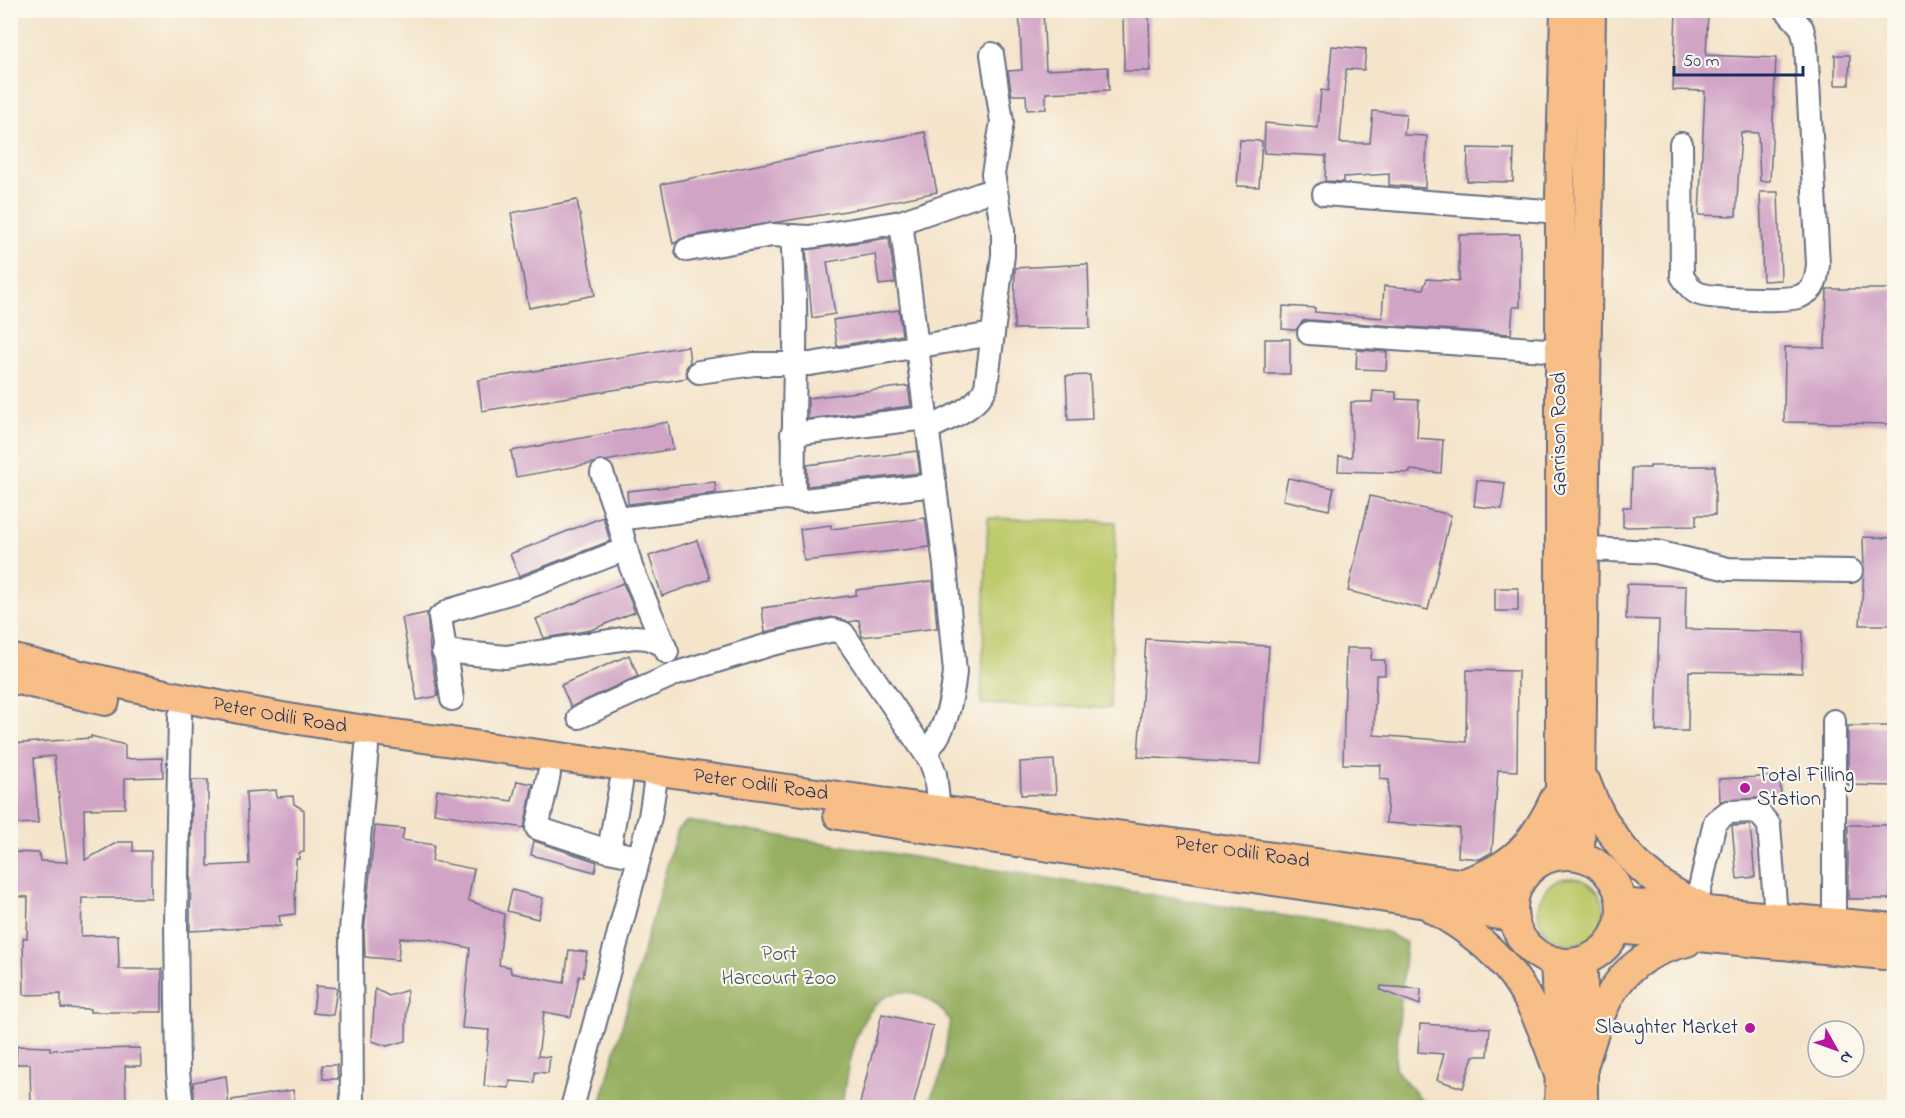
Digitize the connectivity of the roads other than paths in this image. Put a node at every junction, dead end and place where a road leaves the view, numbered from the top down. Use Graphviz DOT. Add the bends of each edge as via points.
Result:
graph roads {
  1 [pos="1565,10"];
  2 [pos="1591,10"];
  3 [pos="1786,10"];
  4 [pos="993,54"];
  5 [pos="1681,144"];
  6 [pos="995,189"];
  7 [pos="1324,194"];
  8 [pos="1560,212"];
  9 [pos="902,222"];
  10 [pos="792,236"];
  11 [pos="687,250"];
  12 [pos="1309,333"];
  13 [pos="993,334"];
  14 [pos="918,345"];
  15 [pos="1560,351"];
  16 [pos="796,364"];
  17 [pos="699,372"];
  18 [pos="927,423"];
  19 [pos="792,434"];
  20 [pos="602,473"];
  21 [pos="935,485"];
  22 [pos="794,498"];
  23 [pos="618,519"];
  24 [pos="626,549"];
  25 [pos="1586,549"];
  26 [pos="1851,571"];
  27 [pos="664,645"];
  28 [pos="443,651"];
  29 [pos="677,673"];
  30 [pos="11,677"];
  31 [pos="452,699"];
  32 [pos="180,716"];
  33 [pos="579,717"];
  34 [pos="1834,721"];
  35 [pos="367,747"];
  36 [pos="925,752"];
  37 [pos="549,774"];
  38 [pos="656,780"];
  39 [pos="1571,780"];
  40 [pos="621,784"];
  41 [pos="939,810"];
  42 [pos="609,850"];
  43 [pos="1568,856"];
  44 [pos="639,857"];
  45 [pos="1460,884"];
  46 [pos="1419,902"];
  47 [pos="1514,904"];
  48 [pos="1702,909"];
  49 [pos="1619,916"];
  50 [pos="1776,917"];
  51 [pos="1834,922"];
  52 [pos="1894,927"];
  53 [pos="1703,939"];
  54 [pos="1894,956"];
  55 [pos="1554,961"];
  56 [pos="1583,962"];
  57 [pos="1571,1071"];
  58 [pos="182,1107"];
  59 [pos="352,1107"];
  60 [pos="572,1107"];
  61 [pos="1559,1107"];
  62 [pos="1583,1107"];
  1 -- 8 [label="main road, Garrison Road"];
  2 -- 25 [label="main road, Garrison Road"];
  3 -- 5 [label="street" via="1802,28 1806,45 1818,264 1808,291 1799,297 1784,298 1711,297 1686,284 1682,276"];
  4 -- 6 [label="street" via="1002,122 993,174"];
  6 -- 9 [label="street"];
  6 -- 13 [label="street" via="1003,255"];
  7 -- 8 [label="street"];
  8 -- 15 [label="main road, Garrison Road"];
  9 -- 10 [label="street" via="809,237"];
  9 -- 14 [label="street"];
  10 -- 11 [label="street" via="772,235"];
  10 -- 16 [label="street"];
  12 -- 15 [label="street"];
  13 -- 14 [label="street"];
  13 -- 18 [label="street" via="982,397"];
  14 -- 16 [label="street"];
  14 -- 18 [label="street"];
  15 -- 39 [label="main road, Garrison Road"];
  16 -- 17 [label="street" via="754,364"];
  16 -- 19 [label="street"];
  18 -- 19 [label="street"];
  18 -- 21 [label="street"];
  19 -- 22 [label="street"];
  20 -- 23 [label="street"];
  21 -- 22 [label="street"];
  21 -- 36 [label="street" via="955,672 940,736"];
  22 -- 23 [label="street"];
  23 -- 24 [label="street"];
  24 -- 27 [label="street"];
  24 -- 28 [label="street" via="523,589 446,613 439,623"];
  25 -- 26 [label="street" via="1656,552 1728,569"];
  25 -- 39 [label="main road, Garrison Road"];
  27 -- 28 [label="street" via="634,637 506,657"];
  27 -- 29 [label="street"];
  28 -- 31 [label="street"];
  29 -- 33 [label="street"];
  29 -- 36 [label="street" via="772,644 833,630 843,633"];
  30 -- 32 [label="main road, Peter Odili Road"];
  30 -- 38 [label="main road, Peter Odili Road" via="134,689"];
  32 -- 35 [label="main road, Peter Odili Road"];
  32 -- 58 [label="street" via="176,924"];
  34 -- 51 [label="street"];
  35 -- 37 [label="main road, Peter Odili Road"];
  35 -- 59 [label="street" via="351,931"];
  36 -- 41 [label="street" via="935,774"];
  37 -- 40 [label="main road, Peter Odili Road"];
  37 -- 42 [label="street" via="537,828"];
  38 -- 40 [label="main road, Peter Odili Road"];
  38 -- 41 [label="main road, Peter Odili Road"];
  38 -- 44 [label="street"];
  38 -- 46 [label="main road, Peter Odili Road"];
  39 -- 43 [label="main road, Garrison Road"];
  39 -- 45 [label="main road" via="1519,854 1503,867"];
  39 -- 48 [label="main road" via="1632,862 1660,885"];
  40 -- 42 [label="street"];
  41 -- 45 [label="main road, Peter Odili Road"];
  42 -- 44 [label="street"];
  43 -- 47 [label="main road" via="1535,865 1522,879"];
  43 -- 49 [label="main road" via="1603,868 1613,881"];
  44 -- 60 [label="street"];
  45 -- 47 [label="main road, Peter Odili Road"];
  46 -- 47 [label="main road, Peter Odili Road"];
  46 -- 57 [label="main road" via="1463,926 1498,956 1521,983"];
  47 -- 55 [label="main road" via="1518,932 1528,948"];
  48 -- 49 [label="main road"];
  48 -- 50 [label="main road"];
  48 -- 50 [label="street" via="1715,822 1728,812 1757,811 1769,825"];
  49 -- 53 [label="main road"];
  49 -- 56 [label="main road" via="1607,944"];
  50 -- 51 [label="main road"];
  51 -- 52 [label="main road"];
  53 -- 54 [label="main road"];
  53 -- 57 [label="main road" via="1651,953 1636,963 1607,999"];
  55 -- 56 [label="main road"];
  55 -- 57 [label="main road"];
  56 -- 57 [label="main road"];
  57 -- 61 [label="main road"];
  57 -- 62 [label="main road"];
}
